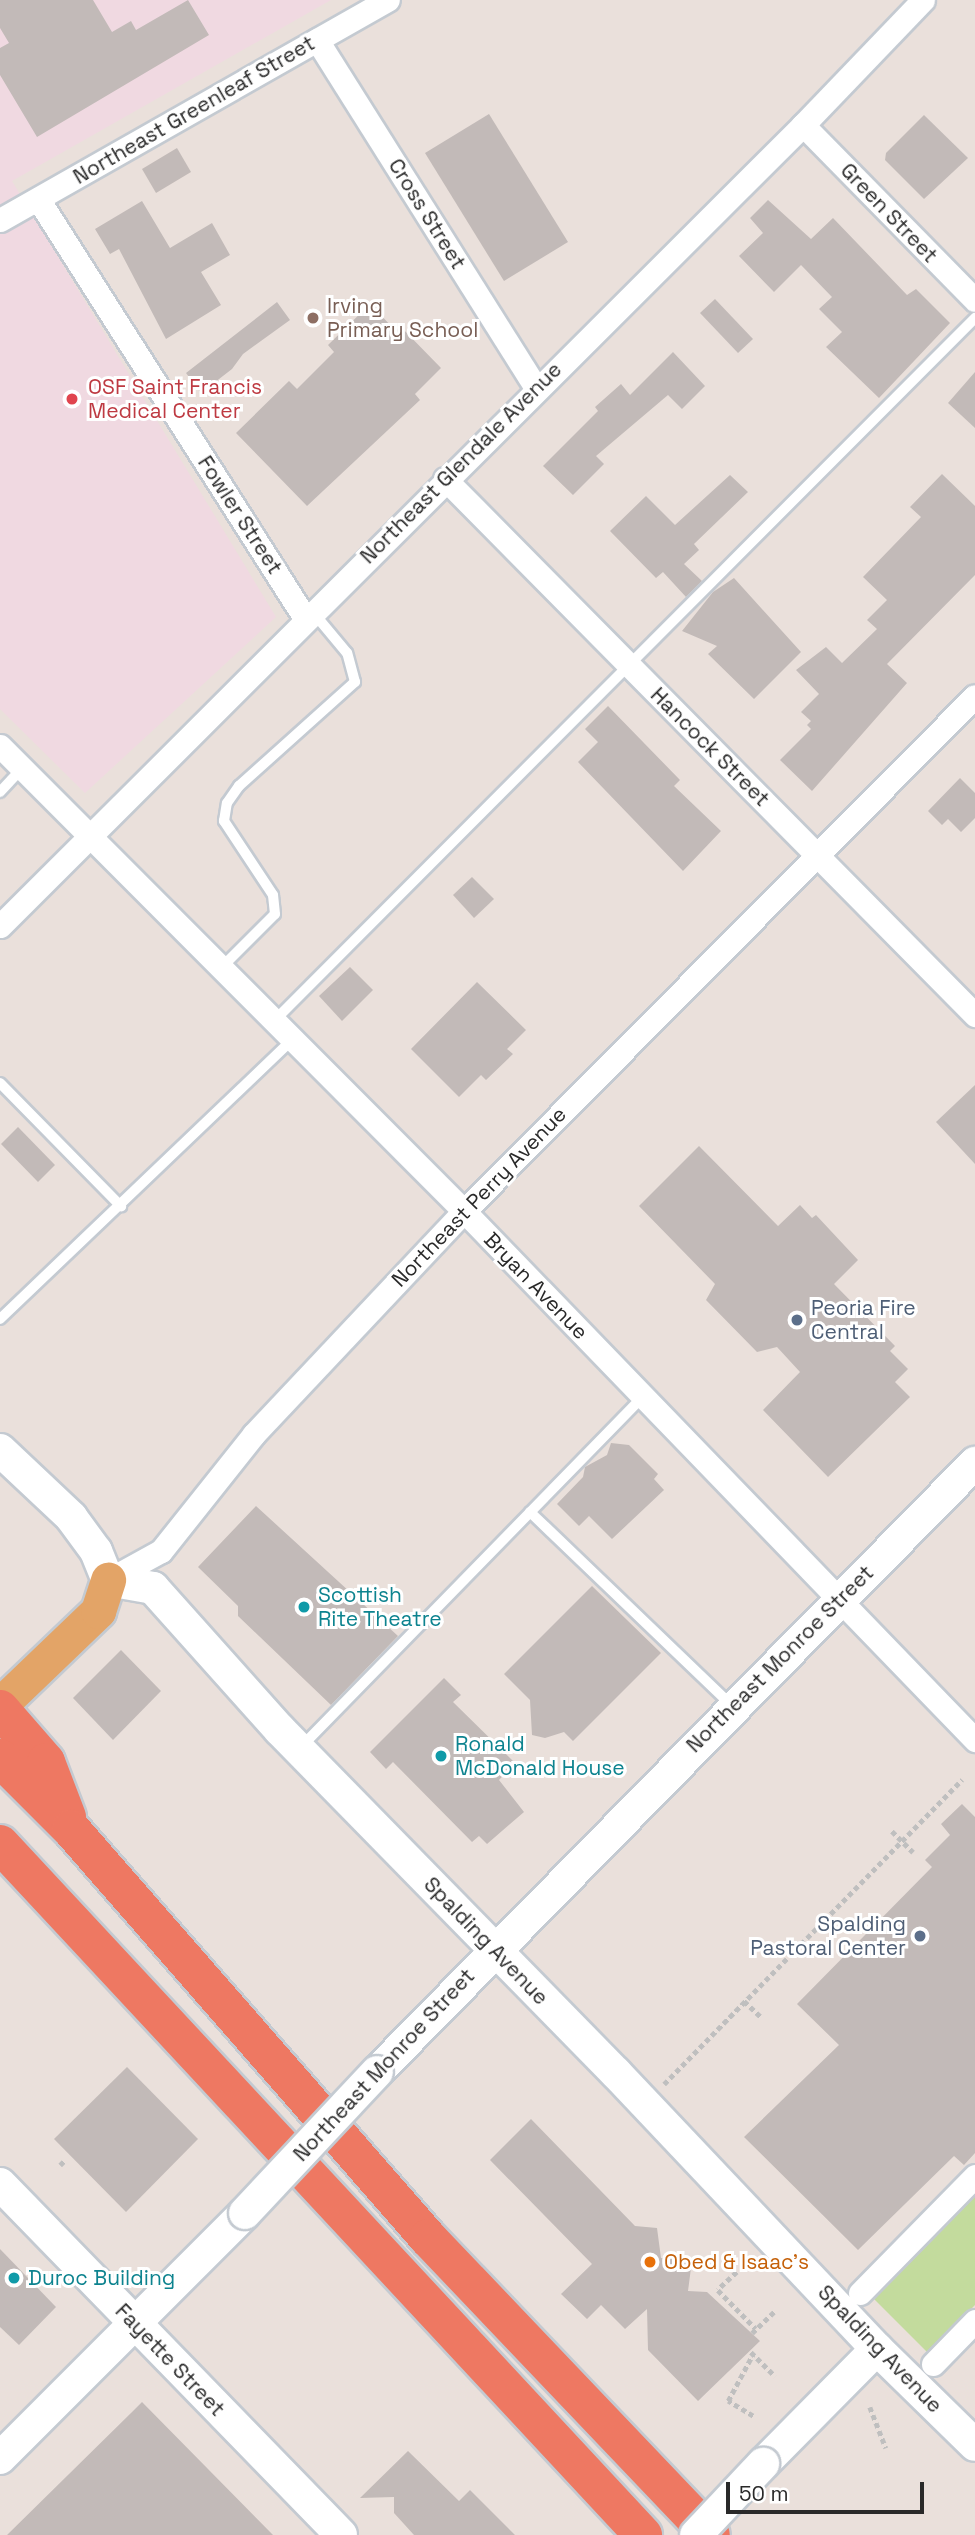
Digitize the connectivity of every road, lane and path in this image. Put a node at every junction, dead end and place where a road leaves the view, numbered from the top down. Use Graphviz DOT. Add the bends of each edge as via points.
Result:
graph roads {
  1 [pos="388,0"];
  2 [pos="923,0"];
  3 [pos="317,40"];
  4 [pos="803,125"];
  5 [pos="38,200"];
  6 [pos="0,220"];
  7 [pos="975,300"];
  8 [pos="975,318"];
  9 [pos="536,388"];
  10 [pos="445,479"];
  11 [pos="309,614"];
  12 [pos="631,667"];
  13 [pos="975,696"];
  14 [pos="0,746"];
  15 [pos="22,768"];
  16 [pos="0,792"];
  17 [pos="91,838"];
  18 [pos="817,856"];
  19 [pos="0,926"];
  20 [pos="221,968"];
  21 [pos="975,1015"];
  22 [pos="274,1021"];
  23 [pos="292,1040"];
  24 [pos="0,1083"];
  25 [pos="121,1206"];
  26 [pos="464,1211"];
  27 [pos="0,1319"];
  28 [pos="642,1397"];
  29 [pos="0,1450"];
  30 [pos="975,1463"];
  31 [pos="530,1512"];
  32 [pos="108,1580"];
  33 [pos="838,1602"];
  34 [pos="732,1706"];
  35 [pos="0,1707"];
  36 [pos="975,1740"];
  37 [pos="299,1749"];
  38 [pos="0,1758"];
  39 [pos="962,1780"];
  40 [pos="71,1829"];
  41 [pos="892,1830"];
  42 [pos="901,1840"];
  43 [pos="0,1844"];
  44 [pos="913,1852"];
  45 [pos="0,1853"];
  46 [pos="53,1902"];
  47 [pos="494,1950"];
  48 [pos="744,2001"];
  49 [pos="761,2017"];
  50 [pos="661,2087"];
  51 [pos="65,2160"];
  52 [pos="60,2165"];
  53 [pos="975,2176"];
  54 [pos="0,2184"];
  55 [pos="737,2272"];
  56 [pos="860,2293"];
  57 [pos="775,2311"];
  58 [pos="975,2321"];
  59 [pos="132,2323"];
  60 [pos="877,2349"];
  61 [pos="933,2364"];
  62 [pos="775,2376"];
  63 [pos="870,2407"];
  64 [pos="753,2417"];
  65 [pos="975,2445"];
  66 [pos="886,2448"];
  67 [pos="0,2458"];
  68 [pos="330,2531"];
  69 [pos="641,2533"];
  70 [pos="696,2535"];
  71 [pos="711,2535"];
  1 -- 3 [label="street, Northeast Greenleaf Street"];
  2 -- 4 [label="street, Northeast Glendale Avenue"];
  3 -- 5 [label="street, Northeast Greenleaf Street"];
  3 -- 9 [label="street, Cross Street"];
  4 -- 7 [label="street, Green Street"];
  4 -- 9 [label="street, Northeast Glendale Avenue"];
  5 -- 6 [label="street, Northeast Greenleaf Street"];
  5 -- 11 [label="street, Fowler Street"];
  8 -- 12 [label="lane"];
  9 -- 10 [label="street, Northeast Glendale Avenue"];
  10 -- 11 [label="street, Northeast Glendale Avenue"];
  10 -- 12 [label="street, Hancock Street"];
  11 -- 17 [label="street, Northeast Glendale Avenue"];
  11 -- 20 [label="lane" via="347,653 355,682 239,786 227,803 224,821 273,895 275,914"];
  12 -- 18 [label="street, Hancock Street"];
  12 -- 22 [label="lane"];
  13 -- 18 [label="street, Northeast Perry Avenue"];
  14 -- 15 [label="street, Bryan Avenue"];
  15 -- 16 [label="lane"];
  15 -- 17 [label="street, Bryan Avenue"];
  17 -- 19 [label="street, Northeast Glendale Avenue"];
  17 -- 20 [label="street, Bryan Avenue"];
  18 -- 21 [label="street, Hancock Street"];
  18 -- 26 [label="street, Northeast Perry Avenue"];
  20 -- 22 [label="street, Bryan Avenue"];
  22 -- 23 [label="street, Bryan Avenue"];
  23 -- 25 [label="lane"];
  23 -- 26 [label="street, Bryan Avenue"];
  24 -- 25 [label="lane"];
  25 -- 27 [label="lane"];
  26 -- 28 [label="street, Bryan Avenue"];
  26 -- 32 [label="street, Northeast Perry Avenue" via="254,1434 161,1551"];
  28 -- 31 [label="lane"];
  28 -- 33 [label="street, Bryan Avenue"];
  29 -- 32 [label="street" via="71,1517 96,1551"];
  30 -- 33 [label="street, Northeast Monroe Street"];
  31 -- 34 [label="lane"];
  31 -- 37 [label="lane"];
  32 -- 35 [label="main road" via="98,1611"];
  32 -- 37 [label="street, Spalding Avenue" via="153,1588"];
  33 -- 34 [label="street, Northeast Monroe Street"];
  33 -- 36 [label="street, Bryan Avenue"];
  34 -- 47 [label="street, Northeast Monroe Street"];
  35 -- 40 [label="highway" via="46,1762"];
  37 -- 47 [label="street, Spalding Avenue"];
  38 -- 40 [label="highway"];
  39 -- 42 [label="path"];
  40 -- 71 [label="highway" via="428,2238"];
  41 -- 42 [label="path"];
  42 -- 44 [label="path"];
  42 -- 48 [label="path"];
  43 -- 46 [label="highway"];
  45 -- 46 [label="highway"];
  46 -- 69 [label="highway"];
  47 -- 59 [label="street, Northeast Monroe Street, bridge" via="245,2213"];
  47 -- 60 [label="street, Spalding Avenue"];
  48 -- 49 [label="path"];
  48 -- 50 [label="path"];
  51 -- 52 [label="path"];
  53 -- 56 [label="street"];
  54 -- 59 [label="street, Fayette Street"];
  55 -- 57 [label="path" via="718,2290 754,2331"];
  58 -- 61 [label="street"];
  59 -- 67 [label="street, Northeast Monroe Street"];
  59 -- 68 [label="street, Fayette Street"];
  60 -- 65 [label="street, Spalding Avenue"];
  60 -- 70 [label="street, bridge"];
  62 -- 64 [label="path" via="752,2353 728,2401"];
  63 -- 66 [label="path"];
}
